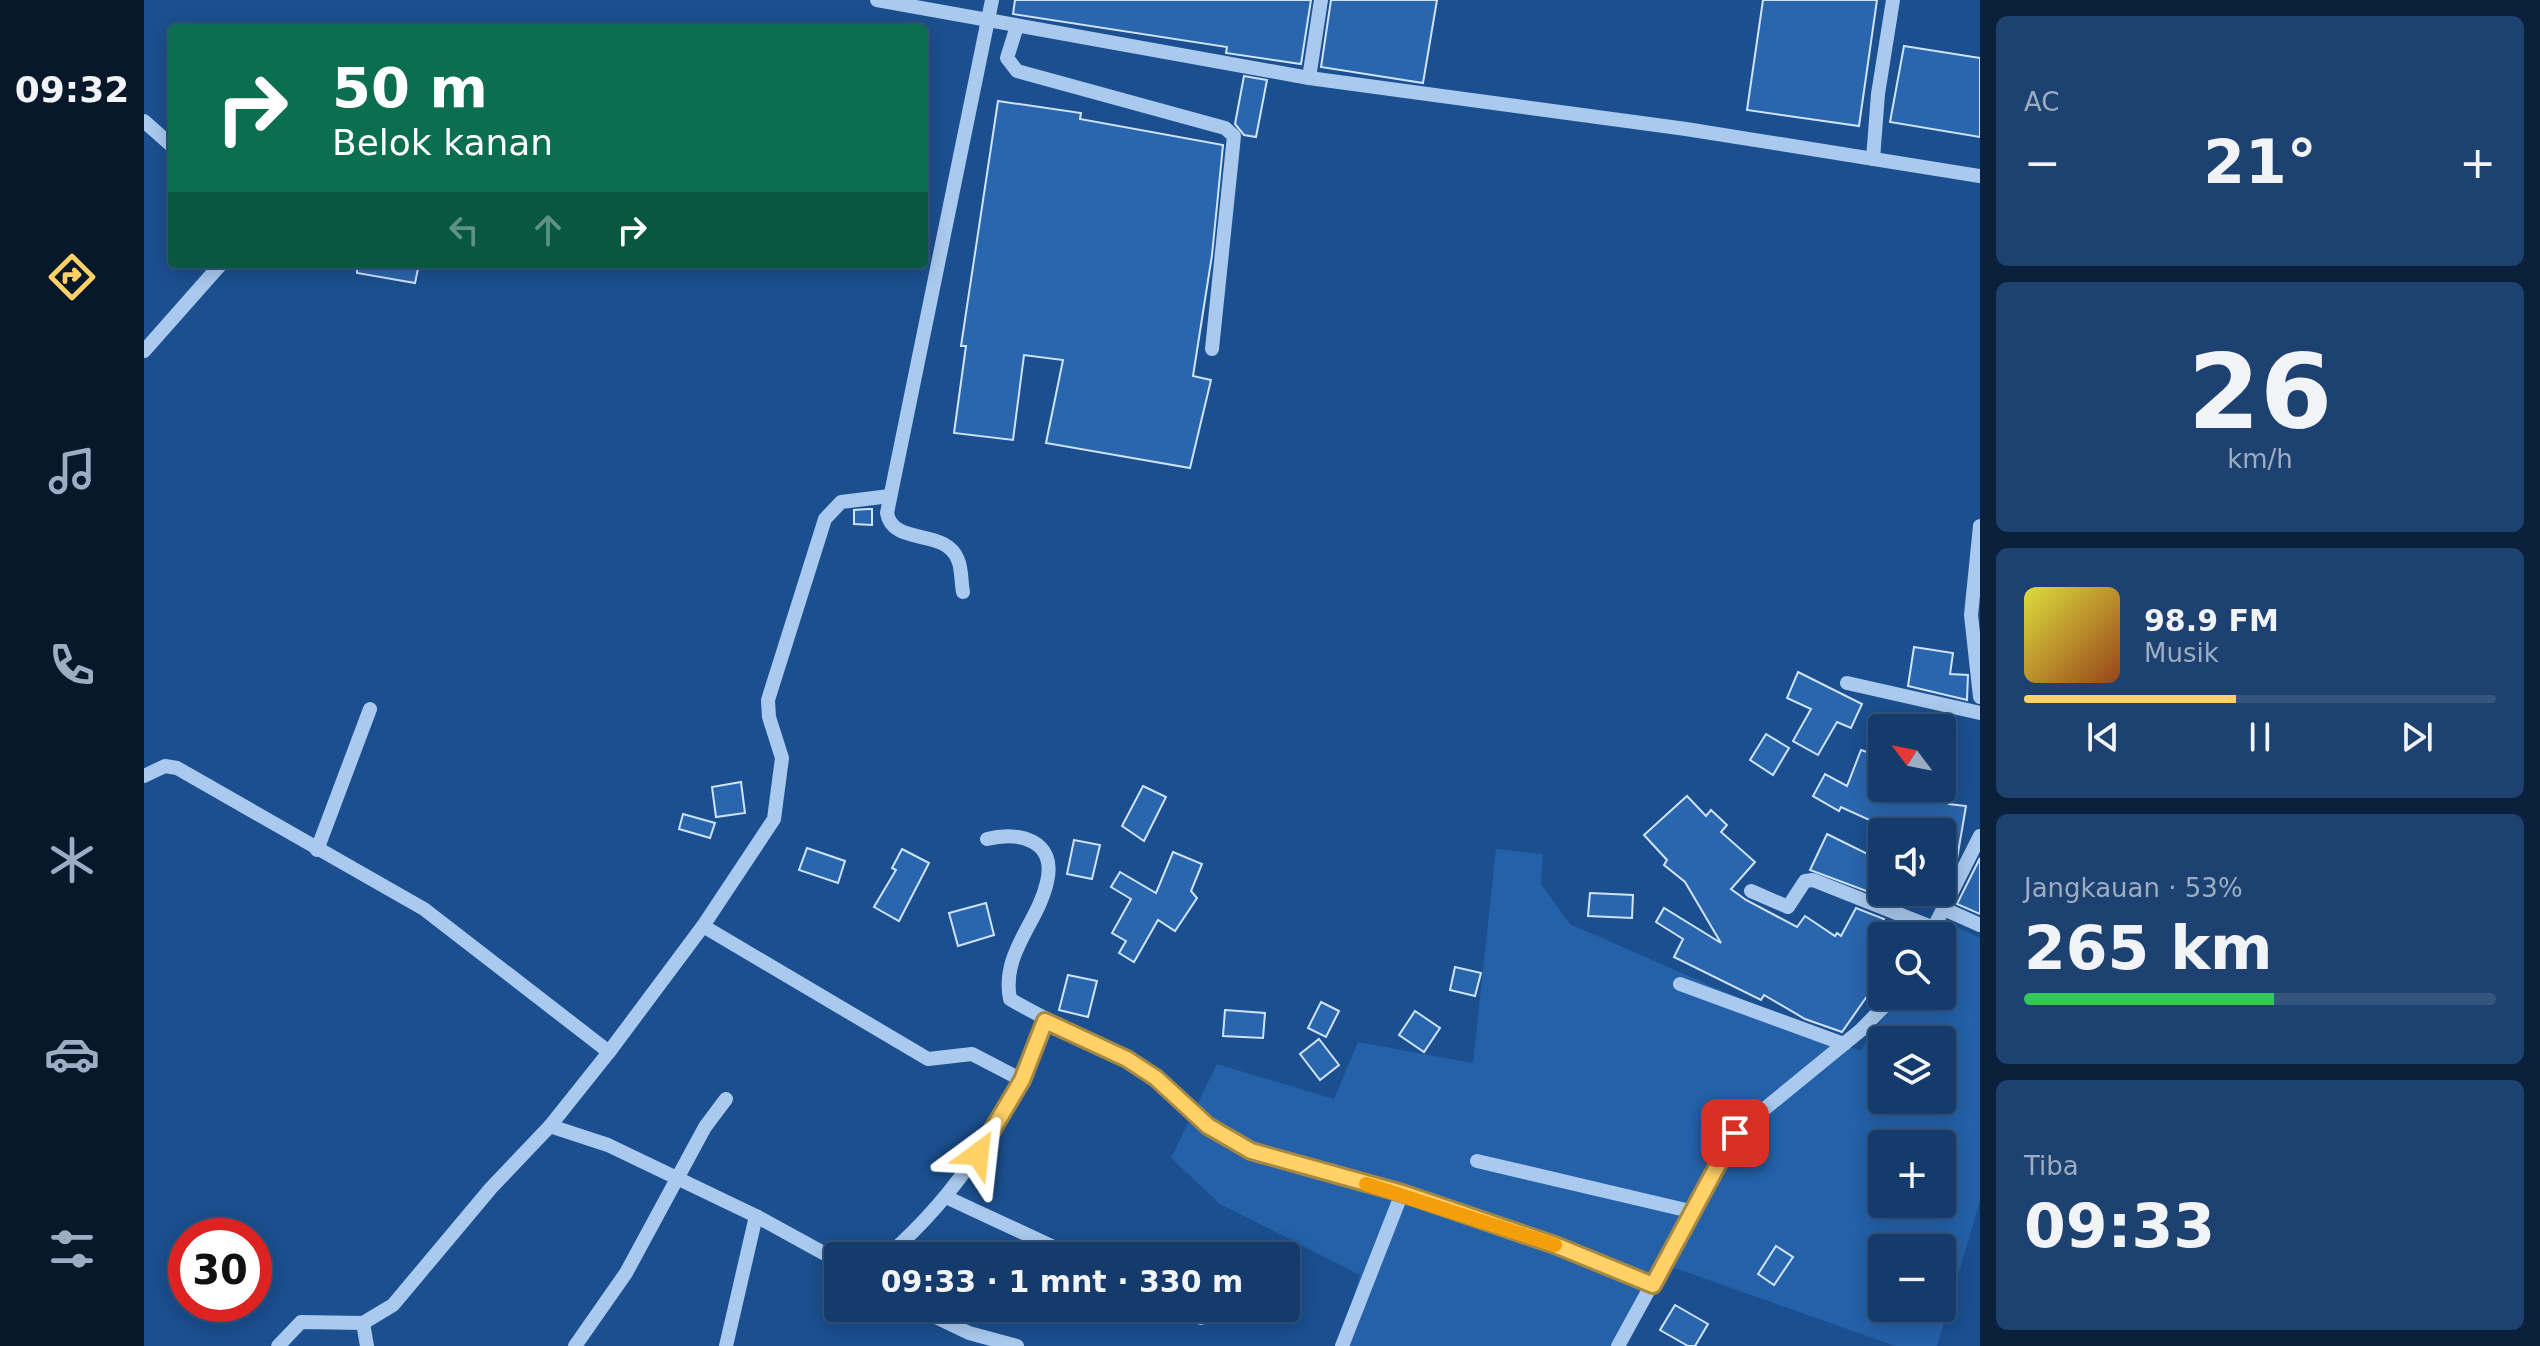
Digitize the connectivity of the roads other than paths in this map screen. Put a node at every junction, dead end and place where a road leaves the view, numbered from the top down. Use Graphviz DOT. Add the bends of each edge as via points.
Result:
graph roads {
  1 [pos="877,0"];
  2 [pos="992,0"];
  3 [pos="1321,0"];
  4 [pos="1893,0"];
  5 [pos="990,22"];
  6 [pos="1017,26"];
  7 [pos="1309,78"];
  8 [pos="146,126"];
  9 [pos="168,143"];
  10 [pos="1873,159"];
  11 [pos="1980,176"];
  12 [pos="217,268"];
  13 [pos="1212,349"];
  14 [pos="144,351"];
  15 [pos="890,496"];
  16 [pos="1980,526"];
  17 [pos="963,592"];
  18 [pos="1847,683"];
  19 [pos="1980,697"];
  20 [pos="370,709"];
  21 [pos="1980,713"];
  22 [pos="144,776"];
  23 [pos="1980,836"];
  24 [pos="987,839"];
  25 [pos="317,850"];
  26 [pos="1751,891"];
  27 [pos="1944,909"];
  28 [pos="1909,922"];
  29 [pos="1937,922"];
  30 [pos="1980,925"];
  31 [pos="703,926"];
  32 [pos="1680,984"];
  33 [pos="1879,1010"];
  34 [pos="1045,1021"];
  35 [pos="1844,1044"];
  36 [pos="609,1052"];
  37 [pos="1022,1080"];
  38 [pos="726,1099"];
  39 [pos="550,1126"];
  40 [pos="1477,1161"];
  41 [pos="677,1178"];
  42 [pos="1402,1193"];
  43 [pos="948,1198"];
  44 [pos="1690,1211"];
  45 [pos="756,1216"];
  46 [pos="902,1242"];
  47 [pos="1043,1242"];
  48 [pos="824,1253"];
  49 [pos="1653,1285"];
  50 [pos="946,1322"];
  51 [pos="363,1323"];
  52 [pos="278,1346"];
  53 [pos="367,1346"];
  54 [pos="575,1346"];
  55 [pos="726,1346"];
  56 [pos="1017,1346"];
  57 [pos="1342,1346"];
  58 [pos="1618,1346"];
  1 -- 5 [label="street"];
  2 -- 5 [label="street"];
  3 -- 7 [label="street"];
  4 -- 10 [label="street"];
  5 -- 6 [label="street"];
  5 -- 15 [label="street"];
  6 -- 7 [label="street"];
  6 -- 13 [label="street" via="1007,58 1017,71 1225,128 1234,136"];
  7 -- 10 [label="street"];
  8 -- 9 [label="street"];
  10 -- 11 [label="street"];
  12 -- 14 [label="street"];
  15 -- 17 [label="street" via="887,513 894,527 935,538 952,549"];
  15 -- 31 [label="street" via="841,502 825,519 768,700 782,758 774,819"];
  16 -- 19 [label="street" via="1971,615"];
  18 -- 21 [label="street"];
  20 -- 25 [label="street"];
  22 -- 25 [label="street" via="165,766 177,768"];
  23 -- 27 [label="street"];
  24 -- 34 [label="street" via="1020,834 1045,855 1047,885 1006,979 1010,999"];
  25 -- 36 [label="street" via="424,909"];
  26 -- 28 [label="street" via="1788,907 1805,881 1813,880"];
  27 -- 29 [label="street"];
  27 -- 30 [label="street"];
  31 -- 36 [label="street"];
  31 -- 37 [label="street" via="928,1059 972,1054"];
  32 -- 35 [label="street"];
  33 -- 35 [label="street"];
  34 -- 37 [label="street"];
  34 -- 42 [label="street" via="1127,1059 1229,1141"];
  35 -- 44 [label="street" via="1735,1133"];
  36 -- 39 [label="street"];
  37 -- 43 [label="street"];
  38 -- 41 [label="street"];
  39 -- 41 [label="street" via="580,1133"];
  39 -- 51 [label="street" via="393,1305"];
  40 -- 44 [label="street"];
  41 -- 45 [label="street"];
  41 -- 54 [label="street" via="626,1273"];
  42 -- 49 [label="street"];
  42 -- 57 [label="street"];
  43 -- 46 [label="street"];
  43 -- 47 [label="street"];
  44 -- 49 [label="street"];
  45 -- 48 [label="street"];
  45 -- 55 [label="street"];
  49 -- 58 [label="street"];
  50 -- 56 [label="street"];
  51 -- 52 [label="street" via="301,1322"];
  51 -- 53 [label="street"];
}
